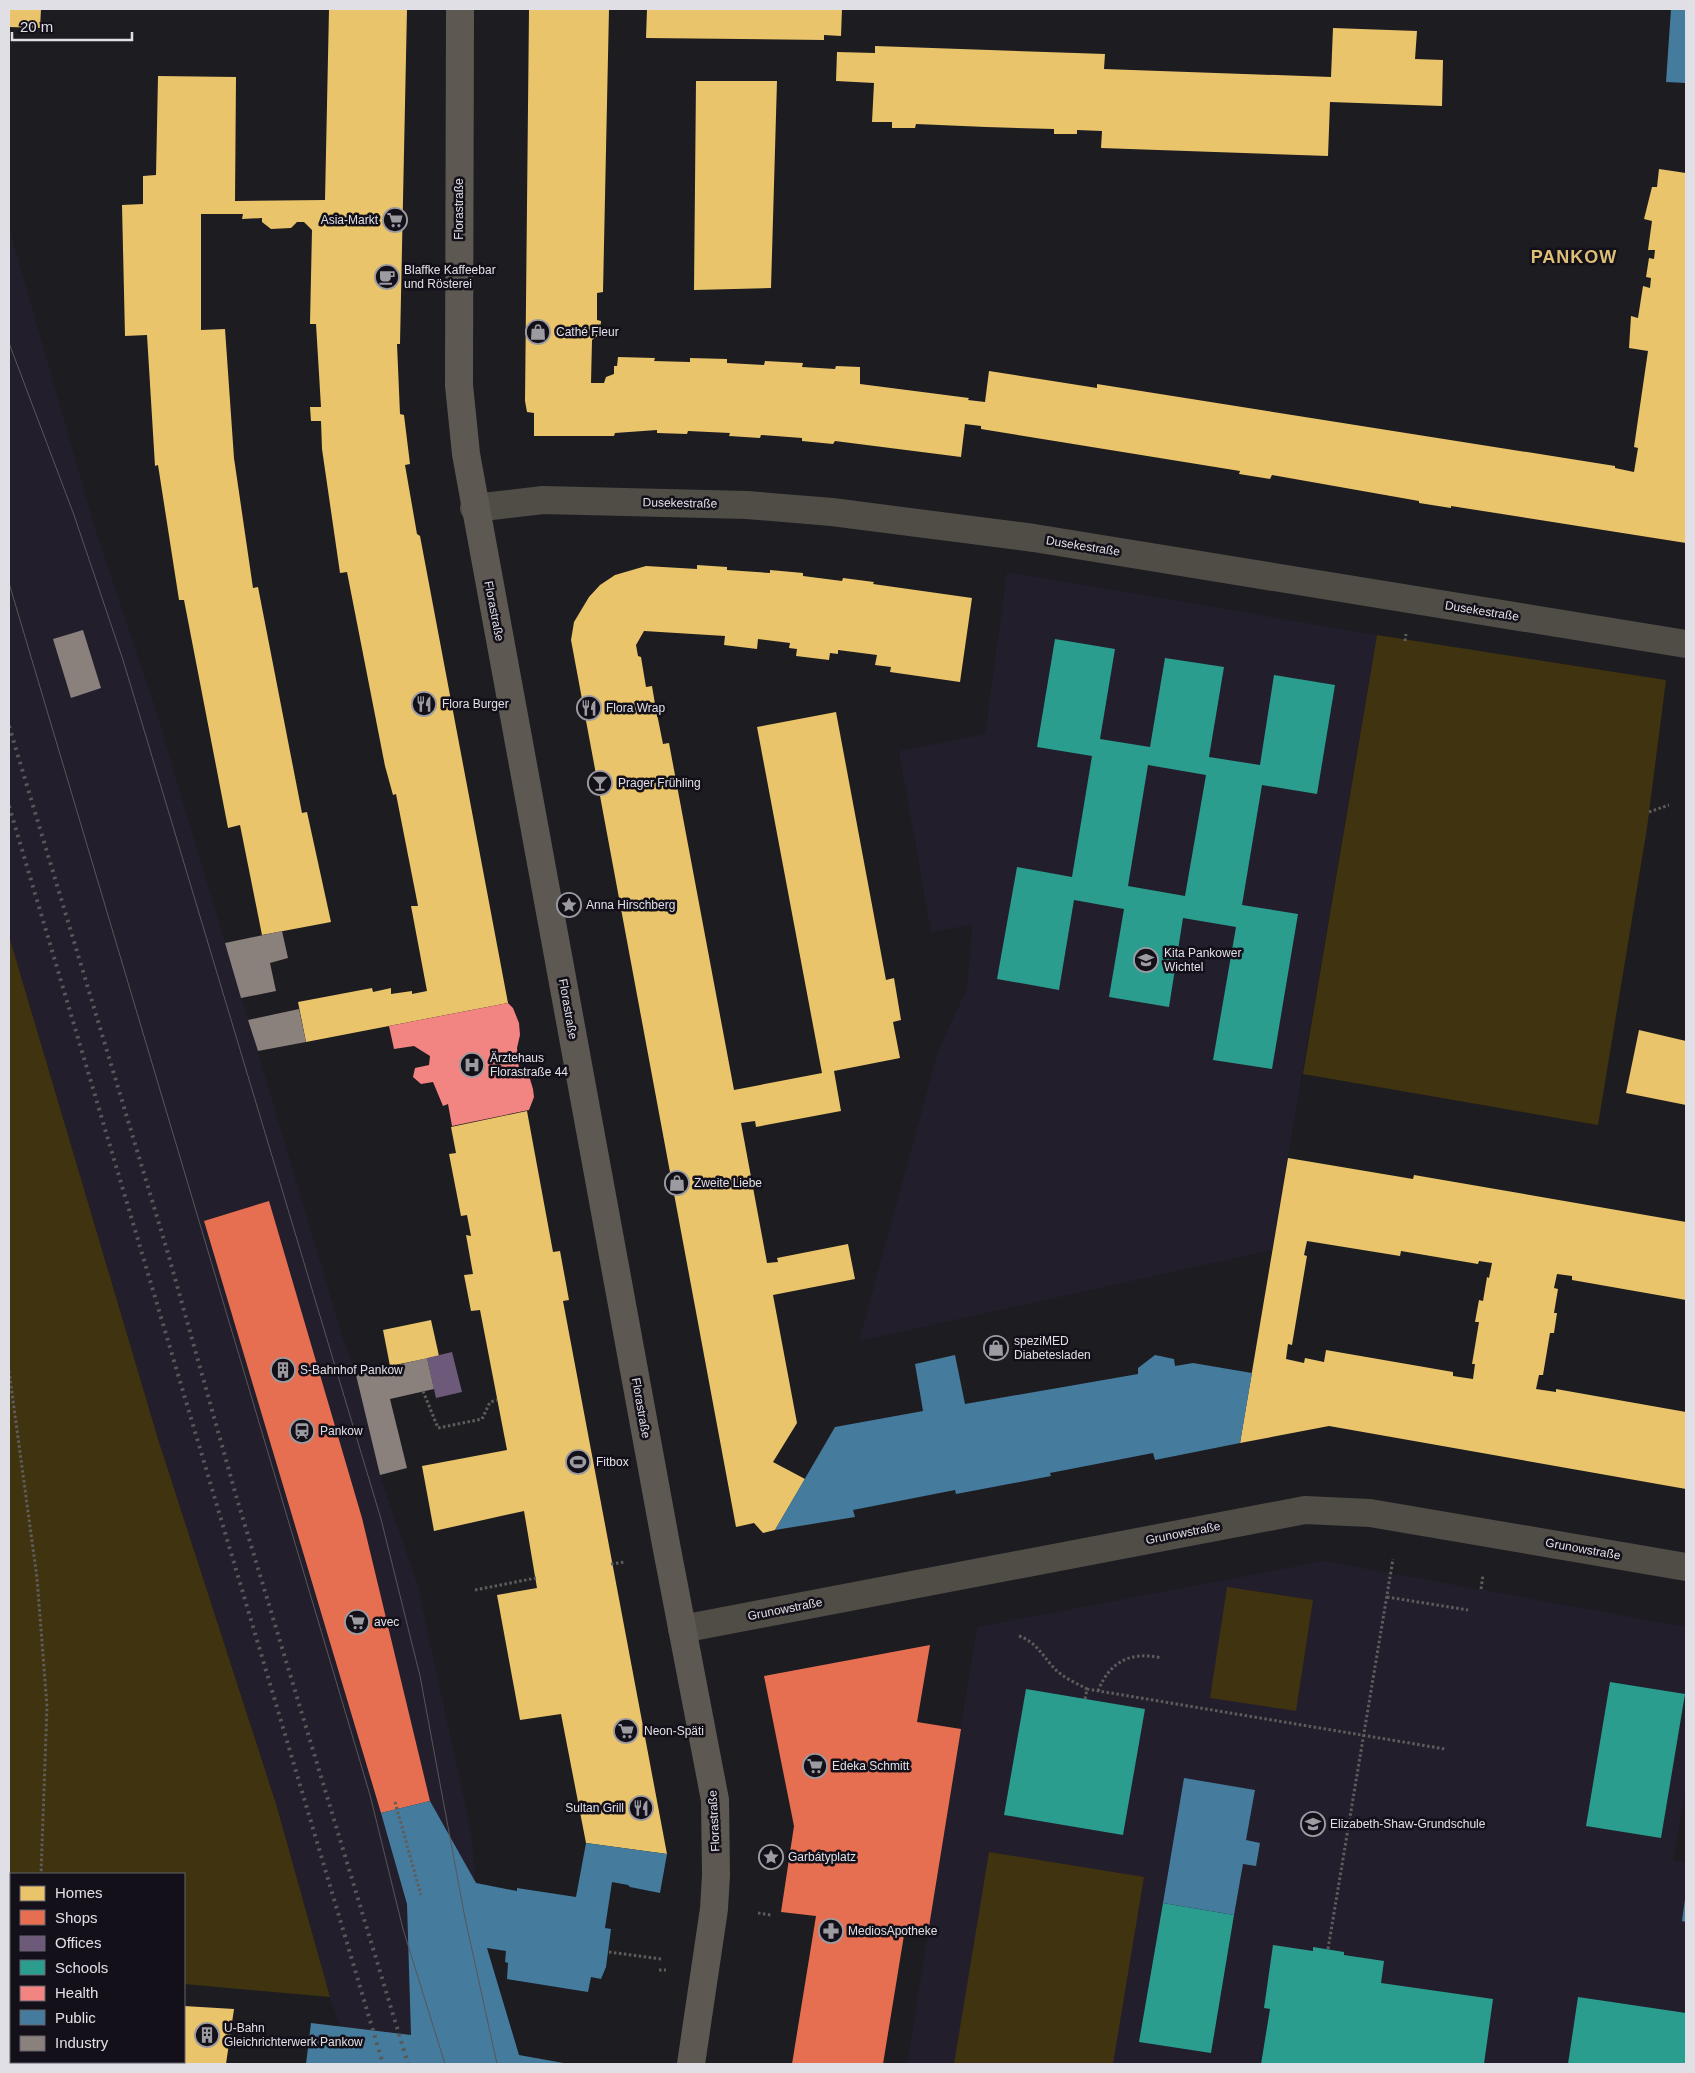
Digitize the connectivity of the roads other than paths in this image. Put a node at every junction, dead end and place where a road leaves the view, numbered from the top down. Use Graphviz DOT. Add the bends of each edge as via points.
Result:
graph roads {
  1 [pos="460,9"];
  2 [pos="474,508"];
  3 [pos="1686,644"];
  4 [pos="1686,1567"];
  5 [pos="682,1629"];
  6 [pos="691,2064"];
  1 -- 2 [label="street, Florastraße" via="459,385"];
  2 -- 3 [label="street, Dusekestraße" via="543,500 747,505 832,512 1034,538"];
  2 -- 5 [label="street, Florastraße"];
  4 -- 5 [label="street, Grunowstraße" via="1370,1513 1305,1510"];
  5 -- 6 [label="street, Florastraße" via="715,1800 714,1910"];
}
